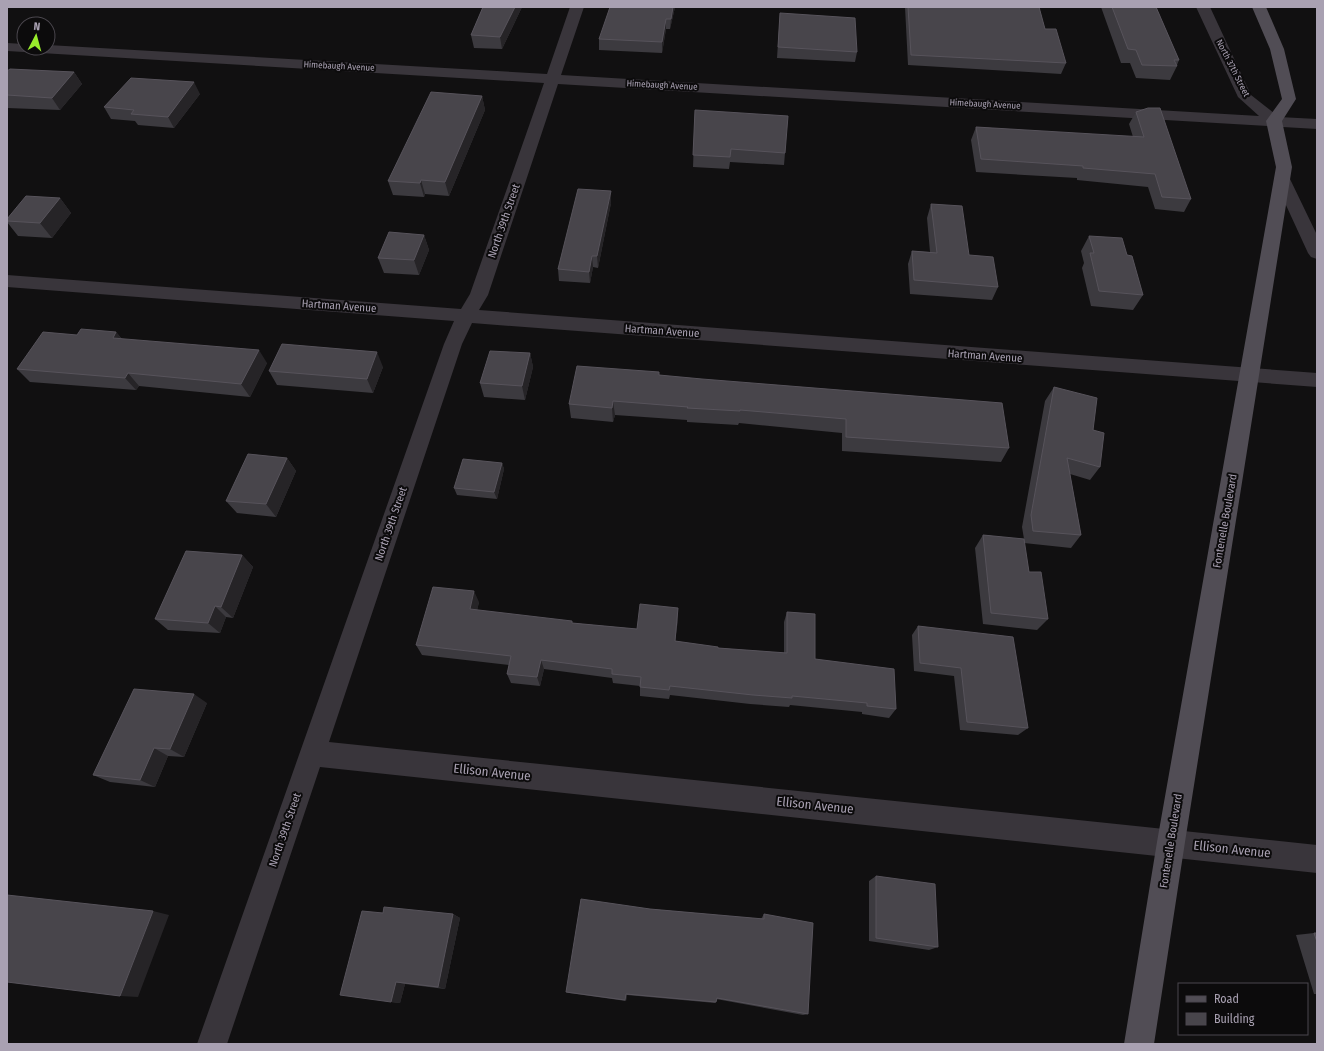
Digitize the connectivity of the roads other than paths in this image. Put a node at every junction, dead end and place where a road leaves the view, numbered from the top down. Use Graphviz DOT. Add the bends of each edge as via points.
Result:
graph roads {
  1 [pos="577,7"];
  2 [pos="1203,7"];
  3 [pos="1259,7"];
  4 [pos="7,47"];
  5 [pos="553,79"];
  6 [pos="1274,122"];
  7 [pos="1317,124"];
  8 [pos="1282,179"];
  9 [pos="1317,253"];
  10 [pos="7,281"];
  11 [pos="466,316"];
  12 [pos="1249,376"];
  13 [pos="1317,380"];
  14 [pos="312,753"];
  15 [pos="1170,842"];
  16 [pos="1317,858"];
  17 [pos="212,1044"];
  18 [pos="1139,1044"];
  1 -- 5 [label="street, North 39th Street"];
  2 -- 6 [label="street, North 37th Street" via="1245,97"];
  3 -- 6 [label="main road" via="1277,49 1289,99"];
  4 -- 5 [label="street, Himebaugh Avenue"];
  5 -- 6 [label="street, Himebaugh Avenue"];
  5 -- 11 [label="street, North 39th Street" via="479,295"];
  6 -- 7 [label="street, Himebaugh Avenue"];
  6 -- 8 [label="main road, Fontenelle Boulevard" via="1284,167"];
  8 -- 9 [label="street"];
  8 -- 12 [label="main road, Fontenelle Boulevard"];
  10 -- 11 [label="street, Hartman Avenue"];
  11 -- 12 [label="street, Hartman Avenue"];
  11 -- 14 [label="street, North 39th Street" via="453,344"];
  12 -- 13 [label="street, Hartman Avenue"];
  12 -- 15 [label="main road, Fontenelle Boulevard"];
  14 -- 15 [label="street, Ellison Avenue"];
  14 -- 17 [label="street, North 39th Street"];
  15 -- 16 [label="street, Ellison Avenue"];
  15 -- 18 [label="main road, Fontenelle Boulevard"];
}
